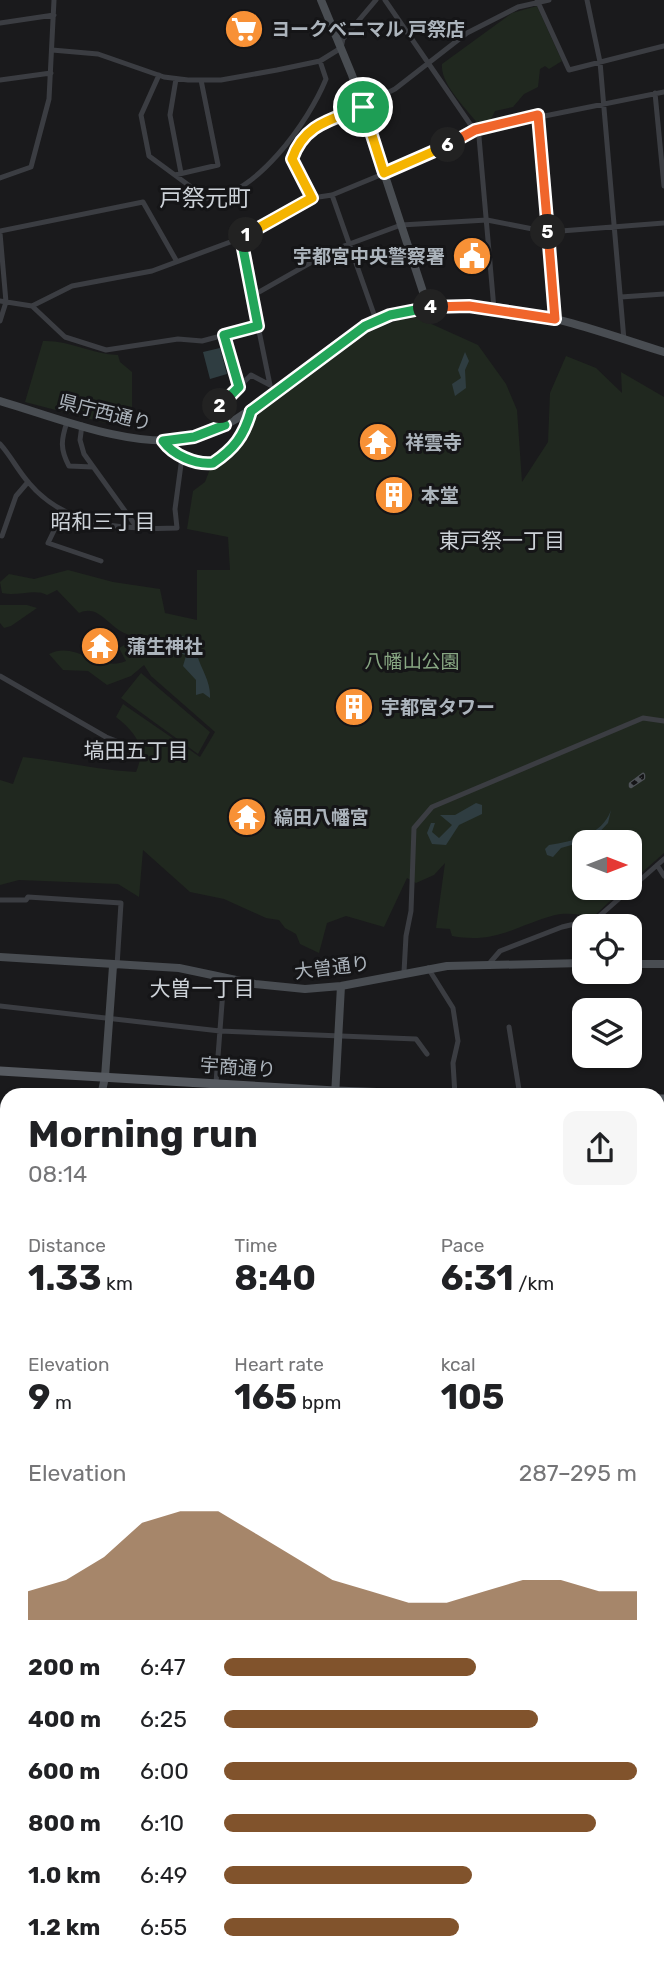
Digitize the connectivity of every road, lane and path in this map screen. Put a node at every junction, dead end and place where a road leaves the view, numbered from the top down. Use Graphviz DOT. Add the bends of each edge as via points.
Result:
graph roads {
  1 [pos="54,0"];
  2 [pos="321,0"];
  3 [pos="376,0"];
  4 [pos="385,0"];
  5 [pos="549,0"];
  6 [pos="587,0"];
  7 [pos="537,1"];
  8 [pos="54,15"];
  9 [pos="0,23"];
  10 [pos="664,46"];
  11 [pos="341,48"];
  12 [pos="52,50"];
  13 [pos="320,61"];
  14 [pos="600,62"];
  15 [pos="429,65"];
  16 [pos="51,73"];
  17 [pos="159,75"];
  18 [pos="176,79"];
  19 [pos="0,80"];
  20 [pos="201,80"];
  21 [pos="664,92"];
  22 [pos="655,93"];
  23 [pos="604,102"];
  24 [pos="363,107"];
  25 [pos="538,115"];
  26 [pos="475,130"];
  27 [pos="384,173"];
  28 [pos="178,174"];
  29 [pos="0,178"];
  30 [pos="664,186"];
  31 [pos="332,195"];
  32 [pos="312,198"];
  33 [pos="487,220"];
  34 [pos="664,223"];
  35 [pos="401,225"];
  36 [pos="615,226"];
  37 [pos="0,232"];
  38 [pos="548,232"];
  39 [pos="241,238"];
  40 [pos="350,242"];
  41 [pos="176,260"];
  42 [pos="664,294"];
  43 [pos="252,296"];
  44 [pos="621,297"];
  45 [pos="3,301"];
  46 [pos="32,306"];
  47 [pos="428,307"];
  48 [pos="494,309"];
  49 [pos="555,319"];
  50 [pos="376,320"];
  51 [pos="0,321"];
  52 [pos="258,326"];
  53 [pos="224,335"];
  54 [pos="624,340"];
  55 [pos="664,352"];
  56 [pos="239,387"];
  57 [pos="271,389"];
  58 [pos="0,401"];
  59 [pos="251,408"];
  60 [pos="68,420"];
  61 [pos="82,424"];
  62 [pos="225,425"];
  63 [pos="163,441"];
  64 [pos="0,444"];
  65 [pos="182,457"];
  66 [pos="93,467"];
  67 [pos="28,482"];
  68 [pos="63,512"];
  69 [pos="138,529"];
  70 [pos="2,536"];
  71 [pos="101,561"];
  72 [pos="0,676"];
  73 [pos="664,721"];
  74 [pos="129,746"];
  75 [pos="664,859"];
  76 [pos="657,865"];
  77 [pos="664,876"];
  78 [pos="0,900"];
  79 [pos="0,957"];
  80 [pos="572,963"];
  81 [pos="642,964"];
  82 [pos="664,964"];
  83 [pos="488,965"];
  84 [pos="115,966"];
  85 [pos="428,968"];
  86 [pos="404,972"];
  87 [pos="224,977"];
  88 [pos="341,986"];
  89 [pos="0,1006"];
  90 [pos="110,1020"];
  91 [pos="509,1027"];
  92 [pos="220,1031"];
  93 [pos="338,1037"];
  94 [pos="427,1054"];
  95 [pos="0,1071"];
  96 [pos="105,1077"];
  97 [pos="216,1083"];
  98 [pos="103,1088"];
  99 [pos="216,1088"];
  100 [pos="276,1088"];
  101 [pos="335,1088"];
  102 [pos="455,1088"];
  103 [pos="519,1088"];
  1 -- 8 [label="street"];
  2 -- 11 [label="street"];
  3 -- 11 [label="street" via="343,39"];
  4 -- 15 [label="street"];
  5 -- 7 [label="street"];
  6 -- 14 [label="street"];
  7 -- 14 [label="street" via="569,70"];
  7 -- 15 [label="street" via="467,33"];
  8 -- 9 [label="street"];
  8 -- 12 [label="street"];
  10 -- 14 [label="street"];
  11 -- 13 [label="street"];
  11 -- 24 [label="street"];
  12 -- 16 [label="street"];
  12 -- 17 [label="street" via="98,54"];
  13 -- 20 [label="street"];
  13 -- 28 [label="street" via="326,79 311,109 277,154 239,189 226,197 206,198"];
  14 -- 23 [label="street"];
  15 -- 24 [label="street"];
  15 -- 26 [label="street"];
  16 -- 19 [label="street"];
  16 -- 29 [label="street" via="31,167"];
  17 -- 18 [label="street"];
  17 -- 28 [label="street" via="143,106 142,129 149,156"];
  18 -- 20 [label="street"];
  18 -- 28 [label="street" via="170,115"];
  20 -- 28 [label="street" via="218,165"];
  21 -- 22 [label="street"];
  22 -- 23 [label="street"];
  22 -- 30 [label="street"];
  23 -- 25 [label="street"];
  23 -- 36 [label="street"];
  24 -- 27 [label="street"];
  24 -- 32 [label="street" via="313,127 299,140 292,159"];
  25 -- 26 [label="street"];
  25 -- 38 [label="street"];
  26 -- 27 [label="street"];
  26 -- 33 [label="street"];
  27 -- 31 [label="street"];
  27 -- 35 [label="street"];
  31 -- 32 [label="street"];
  31 -- 40 [label="street"];
  32 -- 39 [label="street"];
  33 -- 35 [label="street"];
  33 -- 38 [label="street"];
  33 -- 48 [label="street"];
  34 -- 36 [label="street"];
  35 -- 40 [label="street"];
  35 -- 47 [label="street"];
  36 -- 38 [label="street"];
  36 -- 44 [label="street"];
  37 -- 41 [label="street" via="143,202"];
  37 -- 45 [label="street"];
  38 -- 49 [label="street"];
  39 -- 41 [label="street"];
  39 -- 43 [label="street"];
  40 -- 43 [label="street"];
  40 -- 50 [label="street"];
  41 -- 46 [label="street" via="144,274 72,286"];
  42 -- 44 [label="street"];
  43 -- 52 [label="street"];
  44 -- 54 [label="street"];
  45 -- 46 [label="street"];
  45 -- 51 [label="street"];
  46 -- 53 [label="street" via="65,337 106,350"];
  47 -- 48 [label="street, 県庁西通り"];
  47 -- 50 [label="street, 県庁西通り"];
  48 -- 49 [label="street, 県庁西通り"];
  49 -- 54 [label="street, 県庁西通り"];
  50 -- 57 [label="street, 県庁西通り"];
  52 -- 53 [label="street"];
  52 -- 57 [label="street"];
  53 -- 56 [label="street"];
  54 -- 55 [label="street, 県庁西通り"];
  56 -- 57 [label="street" via="251,375"];
  56 -- 62 [label="street" via="215,411"];
  57 -- 59 [label="street, 県庁西通り"];
  58 -- 60 [label="street, 県庁西通り"];
  59 -- 62 [label="street, 県庁西通り"];
  59 -- 65 [label="street" via="246,430 233,450 207,464"];
  60 -- 61 [label="street, 県庁西通り"];
  60 -- 66 [label="street" via="62,453 69,466"];
  61 -- 63 [label="street, 県庁西通り"];
  61 -- 66 [label="street" via="80,440"];
  62 -- 63 [label="street, 県庁西通り" via="194,437"];
  63 -- 65 [label="street"];
  64 -- 67 [label="street"];
  65 -- 69 [label="street" via="174,509 177,528"];
  66 -- 69 [label="street"];
  67 -- 68 [label="street"];
  67 -- 70 [label="street" via="16,496"];
  68 -- 69 [label="street"];
  68 -- 71 [label="street" via="48,543"];
  72 -- 74 [label="street"];
  73 -- 86 [label="street" via="643,718 432,807 421,817 414,828"];
  75 -- 76 [label="street"];
  76 -- 77 [label="street"];
  76 -- 83 [label="street" via="596,919 500,951"];
  78 -- 84 [label="street" via="28,897 121,903"];
  79 -- 84 [label="street, 大曽通り"];
  80 -- 83 [label="street, 大曽通り"];
  81 -- 82 [label="street"];
  83 -- 85 [label="street, 大曽通り"];
  84 -- 87 [label="street, 大曽通り" via="179,968"];
  84 -- 90 [label="street"];
  85 -- 86 [label="street, 大曽通り"];
  85 -- 102 [label="street" via="453,1008 458,1041"];
  86 -- 88 [label="street, 大曽通り"];
  87 -- 88 [label="street, 大曽通り" via="284,988"];
  87 -- 92 [label="street"];
  88 -- 93 [label="street"];
  89 -- 90 [label="street"];
  90 -- 92 [label="street"];
  90 -- 96 [label="street"];
  91 -- 103 [label="street"];
  92 -- 93 [label="street"];
  92 -- 97 [label="street"];
  93 -- 94 [label="street" via="416,1039"];
  93 -- 101 [label="street"];
  95 -- 96 [label="main road, 宇商通り"];
  96 -- 97 [label="main road, 宇商通り"];
  96 -- 98 [label="street"];
  97 -- 99 [label="street"];
  97 -- 100 [label="main road, 宇商通り"];
}
